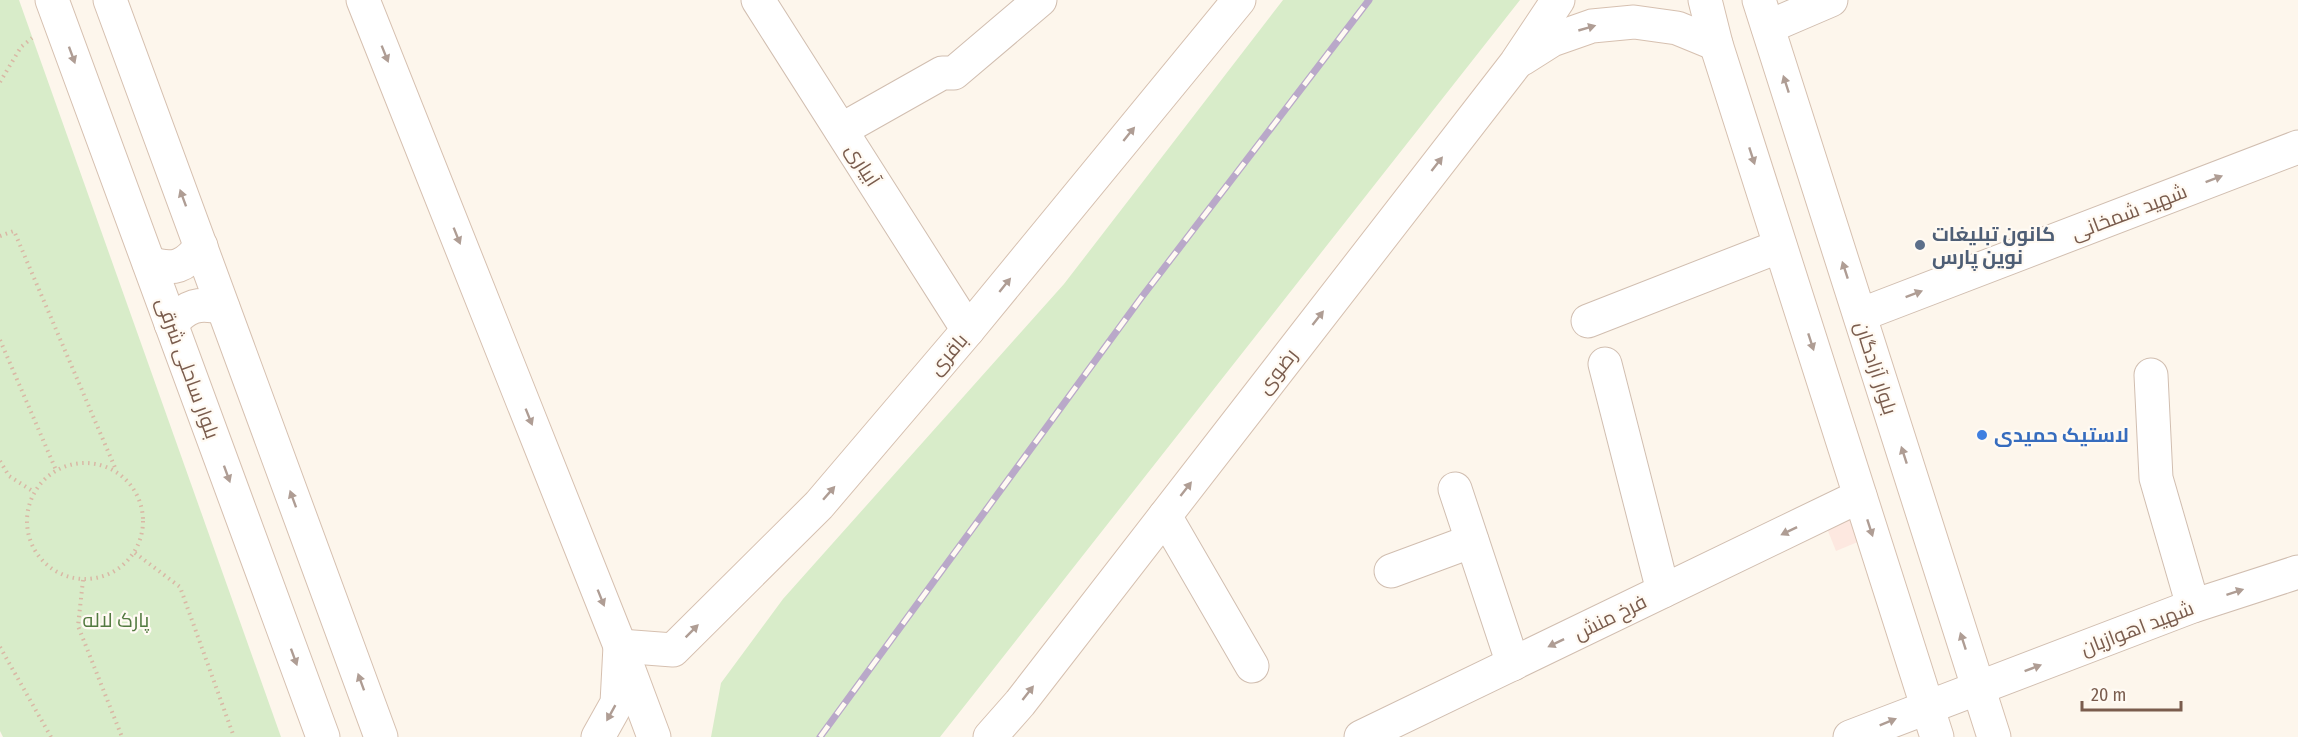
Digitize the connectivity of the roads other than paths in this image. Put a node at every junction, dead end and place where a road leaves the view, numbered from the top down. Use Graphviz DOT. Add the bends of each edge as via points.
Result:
graph roads {
  1 [pos="110,0"];
  2 [pos="363,0"];
  3 [pos="758,0"];
  4 [pos="1040,0"];
  5 [pos="1239,0"];
  6 [pos="1558,0"];
  7 [pos="1705,0"];
  8 [pos="1831,0"];
  9 [pos="55,8"];
  10 [pos="1763,14"];
  11 [pos="1716,44"];
  12 [pos="1516,63"];
  13 [pos="841,130"];
  14 [pos="2298,147"];
  15 [pos="201,246"];
  16 [pos="1780,246"];
  17 [pos="149,263"];
  18 [pos="224,308"];
  19 [pos="1860,315"];
  20 [pos="1588,321"];
  21 [pos="171,324"];
  22 [pos="968,330"];
  23 [pos="1605,364"];
  24 [pos="2151,375"];
  25 [pos="1455,489"];
  26 [pos="1860,496"];
  27 [pos="1165,516"];
  28 [pos="1472,541"];
  29 [pos="1391,571"];
  30 [pos="2298,572"];
  31 [pos="1663,591"];
  32 [pos="2193,606"];
  33 [pos="620,646"];
  34 [pos="1513,664"];
  35 [pos="1252,666"];
  36 [pos="1978,688"];
  37 [pos="1927,706"];
  38 [pos="323,737"];
  39 [pos="381,737"];
  40 [pos="598,737"];
  41 [pos="654,737"];
  42 [pos="990,737"];
  43 [pos="1361,737"];
  44 [pos="1850,737"];
  45 [pos="1937,737"];
  46 [pos="1994,737"];
  15 -- 1 [label="main road, one-way"];
  2 -- 33 [label="main road, one-way"];
  3 -- 13 [label="main road, آبیاری"];
  4 -- 13 [label="main road" via="954,73 942,73"];
  22 -- 5 [label="main road, باقری, one-way"];
  6 -- 12 [label="main road, رضوی"];
  7 -- 11 [label="main road"];
  8 -- 10 [label="main road"];
  9 -- 17 [label="main road, بلوار ساحلی شرقی, one-way"];
  19 -- 10 [label="main road, بلوار آزادگان, one-way"];
  12 -- 11 [label="main road, one-way" via="1552,40 1592,26 1634,22 1677,28"];
  11 -- 16 [label="main road, one-way"];
  27 -- 12 [label="main road, رضوی, one-way"];
  13 -- 22 [label="main road, آبیاری"];
  19 -- 14 [label="main road, شهید شمخانی, one-way"];
  15 -- 17 [label="main road" via="192,258 178,266 164,268"];
  15 -- 18 [label="main road"];
  16 -- 20 [label="main road"];
  16 -- 26 [label="main road, one-way"];
  17 -- 21 [label="main road, بلوار ساحلی شرقی"];
  18 -- 21 [label="main road" via="194,306"];
  39 -- 18 [label="main road, one-way"];
  36 -- 19 [label="main road, بلوار آزادگان, one-way"];
  21 -- 38 [label="main road, بلوار ساحلی شرقی, one-way"];
  33 -- 22 [label="main road, باقری, one-way" via="673,650 819,505"];
  23 -- 31 [label="main road"];
  24 -- 32 [label="main road" via="2156,478"];
  25 -- 28 [label="main road"];
  26 -- 31 [label="main road, فرخ منش, one-way"];
  26 -- 37 [label="main road, one-way"];
  27 -- 35 [label="main road"];
  42 -- 27 [label="main road, رضوی, one-way"];
  28 -- 29 [label="main road"];
  28 -- 34 [label="main road"];
  32 -- 30 [label="main road, شهید اهوازیان, one-way"];
  31 -- 34 [label="main road, فرخ منش, one-way"];
  36 -- 32 [label="main road, شهید اهوازیان, one-way"];
  33 -- 40 [label="main road, one-way" via="617,703"];
  33 -- 41 [label="main road"];
  34 -- 43 [label="main road, فرخ منش"];
  36 -- 37 [label="main road, شهید اهوازیان"];
  36 -- 46 [label="main road, بلوار آزادگان"];
  44 -- 37 [label="main road, one-way"];
  37 -- 45 [label="main road"];
}
